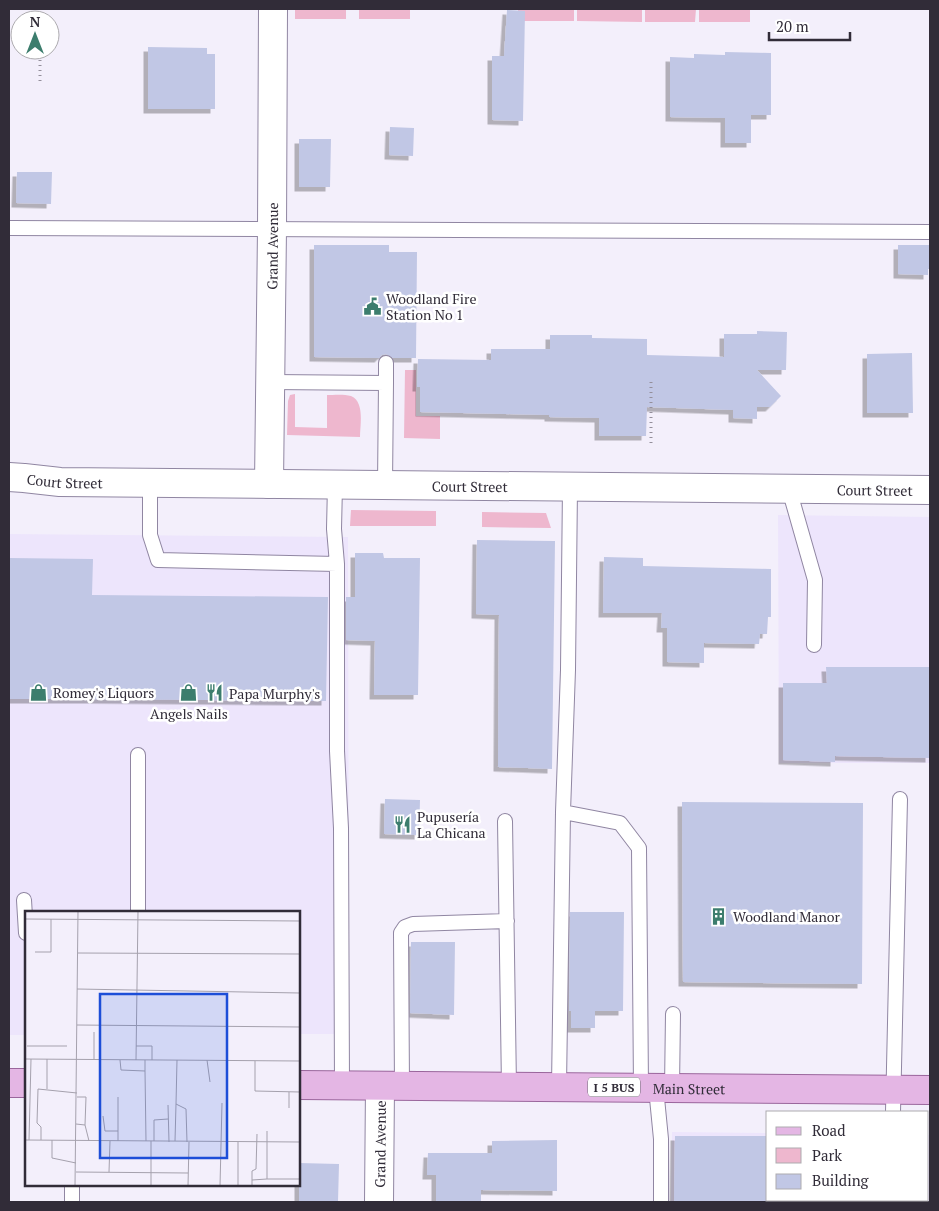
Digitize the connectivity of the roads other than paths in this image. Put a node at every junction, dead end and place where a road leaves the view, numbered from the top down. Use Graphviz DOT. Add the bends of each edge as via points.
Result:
graph roads {
  1 [pos="273,9"];
  2 [pos="9,228"];
  3 [pos="272,229"];
  4 [pos="930,232"];
  5 [pos="386,363"];
  6 [pos="270,382"];
  7 [pos="386,383"];
  8 [pos="9,477"];
  9 [pos="150,483"];
  10 [pos="269,484"];
  11 [pos="335,485"];
  12 [pos="385,485"];
  13 [pos="570,487"];
  14 [pos="789,489"];
  15 [pos="930,490"];
  16 [pos="336,564"];
  17 [pos="814,645"];
  18 [pos="138,755"];
  19 [pos="900,799"];
  20 [pos="563,812"];
  21 [pos="505,821"];
  22 [pos="24,900"];
  23 [pos="138,911"];
  24 [pos="25,916"];
  25 [pos="507,922"];
  26 [pos="673,1014"];
  27 [pos="9,1083"];
  28 [pos="25,1084"];
  29 [pos="300,1085"];
  30 [pos="342,1086"];
  31 [pos="391,1086"];
  32 [pos="559,1086"];
  33 [pos="509,1087"];
  34 [pos="656,1088"];
  35 [pos="930,1090"];
  36 [pos="893,1101"];
  37 [pos="72,1186"];
  38 [pos="72,1202"];
  39 [pos="379,1202"];
  40 [pos="660,1202"];
  1 -- 3 [label="street, Grand Avenue"];
  2 -- 3 [label="lane"];
  3 -- 4 [label="lane"];
  3 -- 6 [label="street, Grand Avenue"];
  5 -- 7 [label="lane"];
  6 -- 7 [label="lane"];
  6 -- 10 [label="street, Grand Avenue"];
  7 -- 12 [label="lane"];
  8 -- 9 [label="street, Court Street" via="60,482"];
  9 -- 10 [label="street, Court Street"];
  9 -- 16 [label="lane" via="150,535 158,560"];
  10 -- 11 [label="street, Court Street"];
  11 -- 12 [label="street, Court Street"];
  11 -- 16 [label="lane"];
  12 -- 13 [label="street, Court Street"];
  13 -- 14 [label="street, Court Street"];
  13 -- 20 [label="lane"];
  14 -- 15 [label="street, Court Street"];
  14 -- 17 [label="lane" via="814,580"];
  16 -- 30 [label="lane"];
  18 -- 23 [label="lane"];
  19 -- 36 [label="lane"];
  20 -- 32 [label="lane"];
  20 -- 34 [label="lane" via="620,823 639,848"];
  21 -- 25 [label="lane"];
  22 -- 24 [label="lane"];
  25 -- 31 [label="lane" via="412,924 405,927 401,933"];
  25 -- 33 [label="lane"];
  26 -- 34 [label="lane"];
  27 -- 28 [label="main road"];
  29 -- 30 [label="main road, Main Street / I 5 BUS"];
  30 -- 31 [label="main road, Main Street / I 5 BUS"];
  31 -- 33 [label="main road, Main Street / I 5 BUS"];
  31 -- 39 [label="street, Grand Avenue"];
  32 -- 33 [label="main road, Main Street / I 5 BUS"];
  32 -- 34 [label="main road, Main Street / I 5 BUS"];
  34 -- 36 [label="main road, Main Street / I 5 BUS"];
  34 -- 40 [label="lane" via="661,1139"];
  35 -- 36 [label="main road, Main Street / I 5 BUS"];
  37 -- 38 [label="lane"];
}
